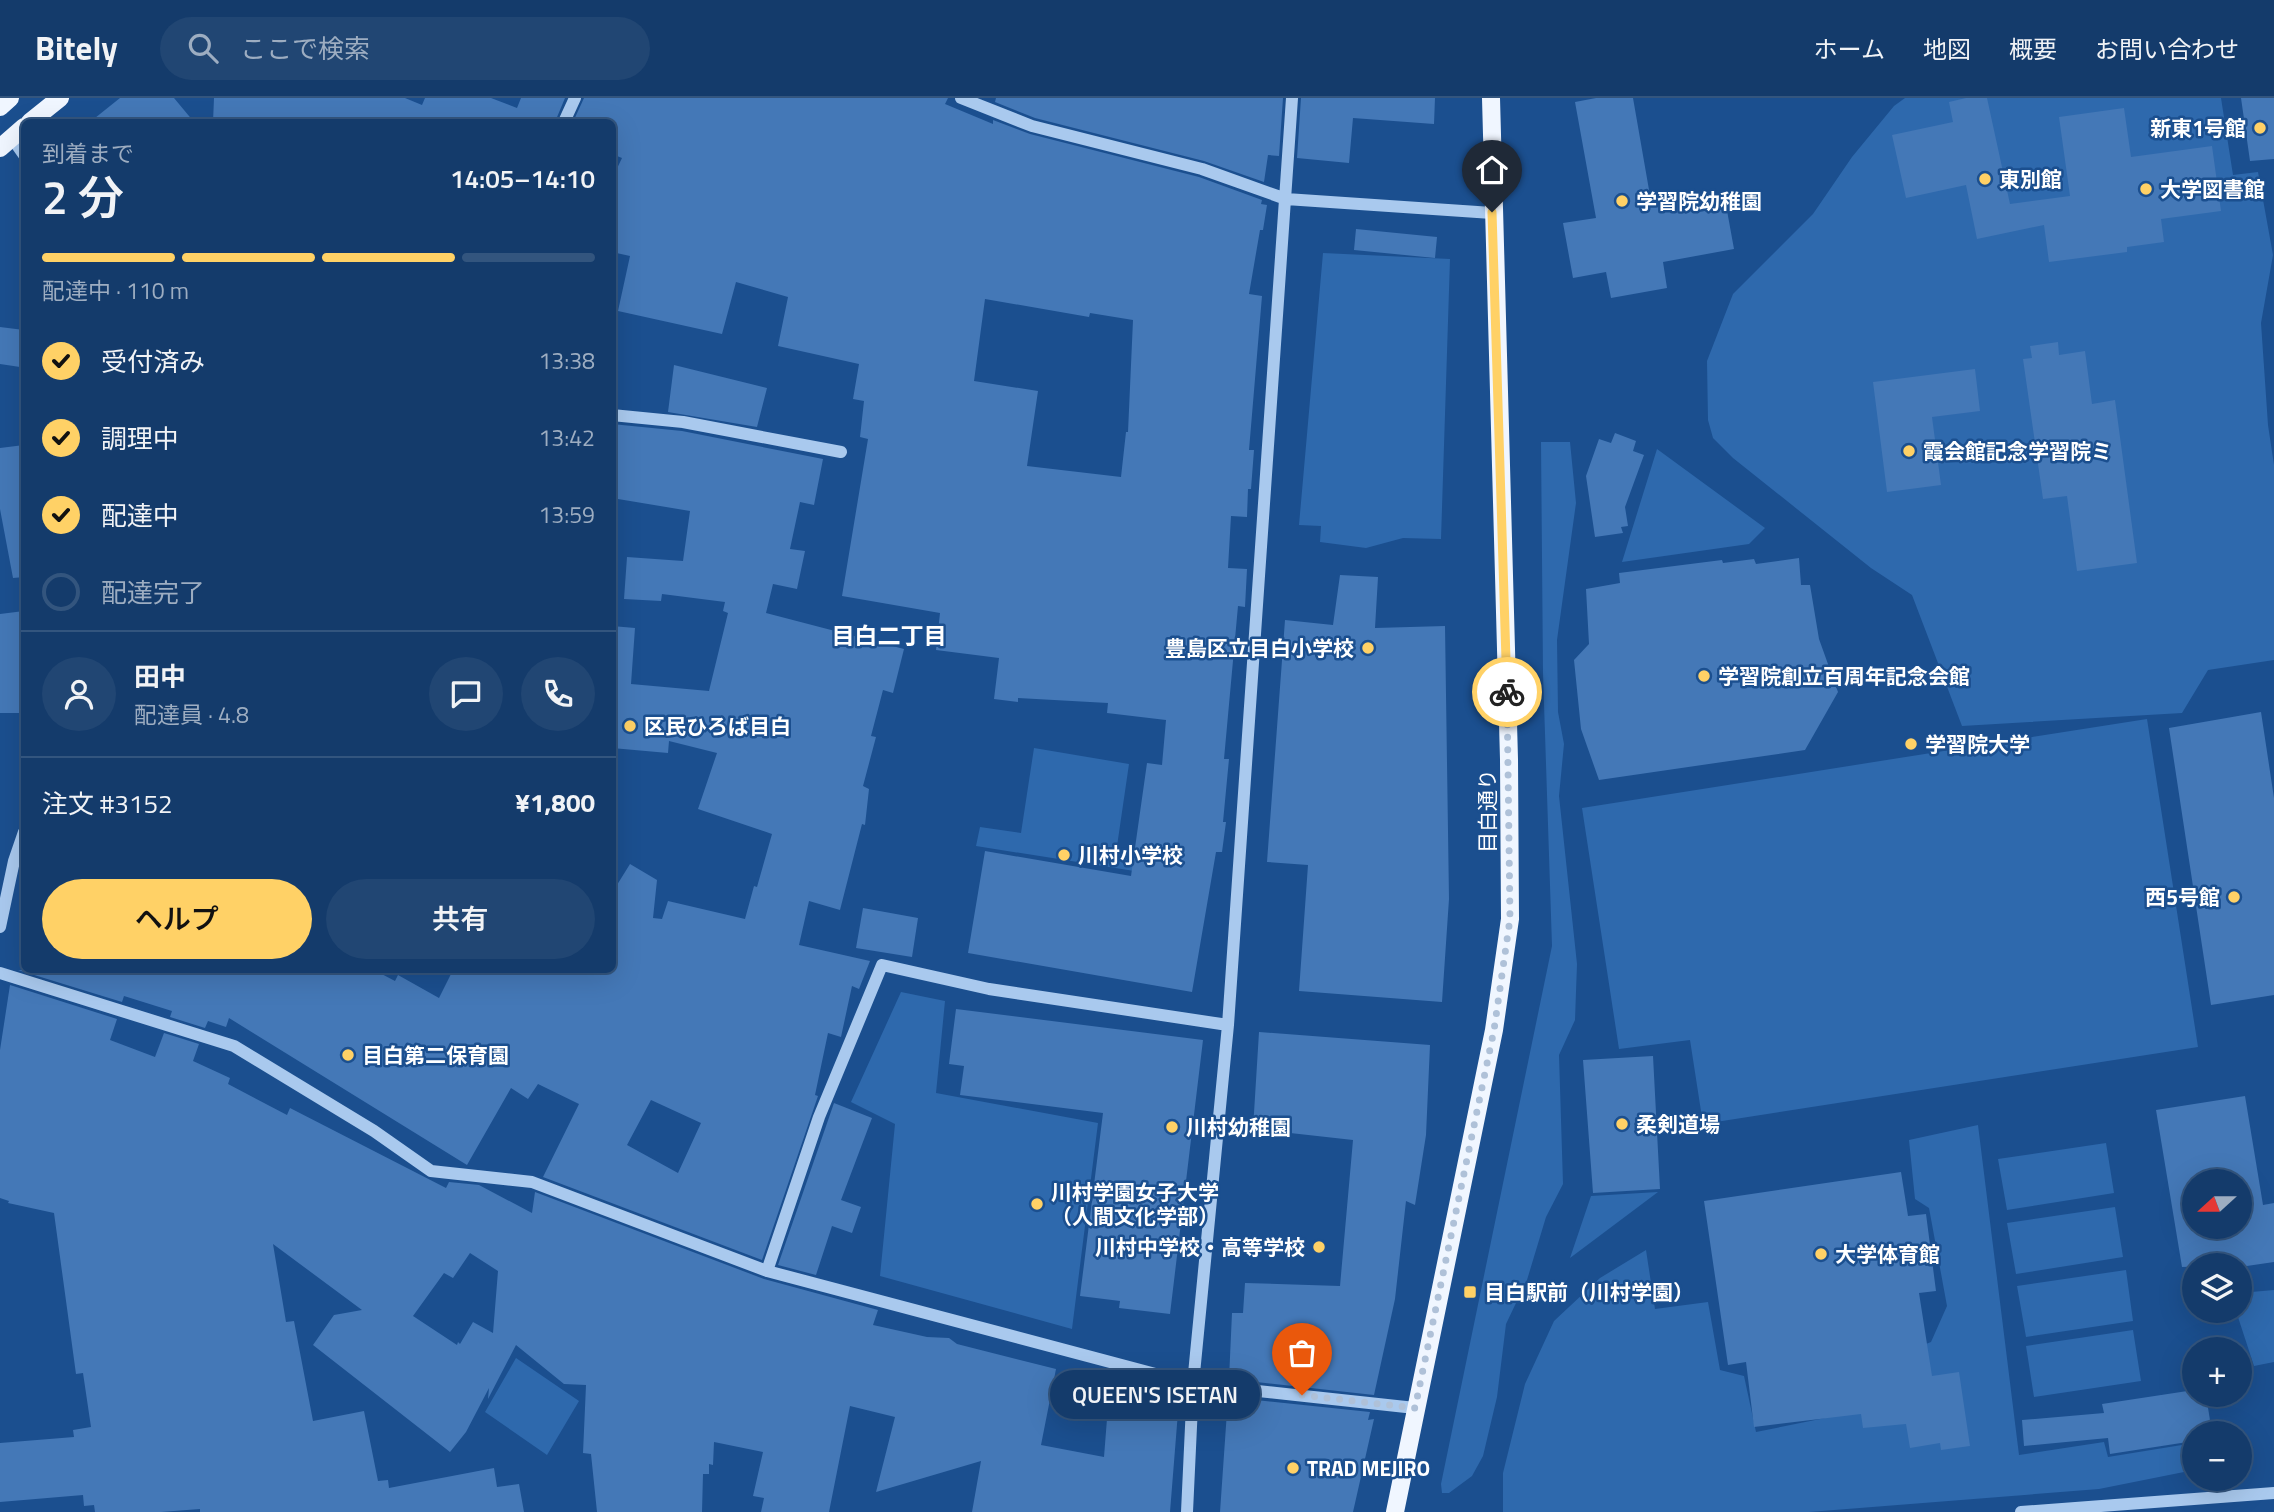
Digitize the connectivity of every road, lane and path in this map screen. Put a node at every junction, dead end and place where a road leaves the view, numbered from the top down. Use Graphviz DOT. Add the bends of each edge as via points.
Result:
graph roads {
  1 [pos="10,98"];
  2 [pos="60,98"];
  3 [pos="575,98"];
  4 [pos="961,98"];
  5 [pos="1292,98"];
  6 [pos="1491,98"];
  7 [pos="0,107"];
  8 [pos="34,119"];
  9 [pos="565,119"];
  10 [pos="1286,199"];
  11 [pos="1492,212"];
  12 [pos="616,415"];
  13 [pos="841,452"];
  14 [pos="21,841"];
  15 [pos="0,927"];
  16 [pos="0,972"];
  17 [pos="1228,1025"];
  18 [pos="767,1271"];
  19 [pos="1193,1384"];
  20 [pos="1415,1408"];
  21 [pos="2274,1493"];
  22 [pos="1186,1512"];
  23 [pos="1395,1512"];
  24 [pos="2021,1512"];
  1 -- 7 [label="main road"];
  2 -- 8 [label="main road"];
  3 -- 9 [label="street"];
  4 -- 10 [label="street" via="1032,126 1202,169"];
  5 -- 10 [label="street"];
  6 -- 11 [label="main road, 目白通り"];
  10 -- 11 [label="street"];
  10 -- 17 [label="street"];
  11 -- 20 [label="main road, 目白通り" via="1510,919 1494,1030"];
  12 -- 13 [label="street" via="683,422"];
  14 -- 15 [label="street"];
  16 -- 18 [label="street" via="234,1046 431,1171 532,1182"];
  17 -- 18 [label="street" via="989,989 882,965 819,1117"];
  17 -- 19 [label="street"];
  18 -- 19 [label="street"];
  19 -- 20 [label="street"];
  19 -- 22 [label="street"];
  20 -- 23 [label="main road, 目白通り"];
  21 -- 24 [label="street"];
}
